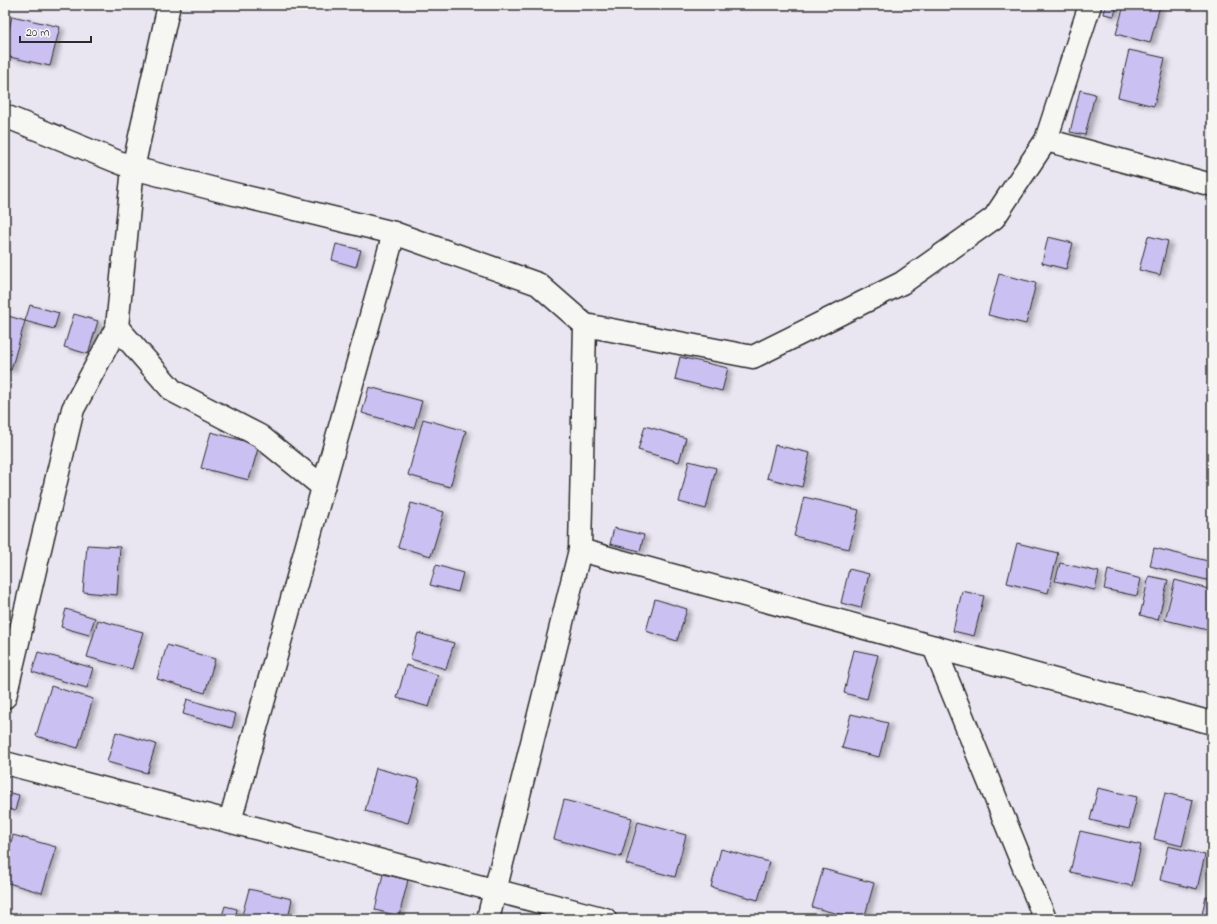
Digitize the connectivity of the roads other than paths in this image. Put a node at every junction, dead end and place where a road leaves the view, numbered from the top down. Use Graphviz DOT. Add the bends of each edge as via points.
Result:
graph roads {
  1 [pos="169,5"];
  2 [pos="1090,5"];
  3 [pos="5,116"];
  4 [pos="1046,140"];
  5 [pos="133,168"];
  6 [pos="1212,184"];
  7 [pos="394,233"];
  8 [pos="585,325"];
  9 [pos="116,327"];
  10 [pos="324,487"];
  11 [pos="580,550"];
  12 [pos="934,647"];
  13 [pos="5,697"];
  14 [pos="1212,723"];
  15 [pos="5,763"];
  16 [pos="230,821"];
  17 [pos="496,890"];
  18 [pos="488,919"];
  19 [pos="605,919"];
  20 [pos="1045,919"];
  1 -- 5 [label="street"];
  2 -- 4 [label="street"];
  3 -- 5 [label="street"];
  4 -- 6 [label="street"];
  4 -- 8 [label="street" via="994,218 902,283 753,357"];
  5 -- 7 [label="street"];
  5 -- 9 [label="street"];
  7 -- 8 [label="street" via="538,284"];
  7 -- 10 [label="street"];
  8 -- 11 [label="street"];
  9 -- 10 [label="street" via="173,391 260,436"];
  9 -- 13 [label="street" via="74,409"];
  10 -- 16 [label="street"];
  11 -- 12 [label="street"];
  11 -- 17 [label="street"];
  12 -- 14 [label="street"];
  12 -- 20 [label="street"];
  15 -- 16 [label="street"];
  16 -- 17 [label="street"];
  17 -- 18 [label="street"];
  17 -- 19 [label="street"];
}
